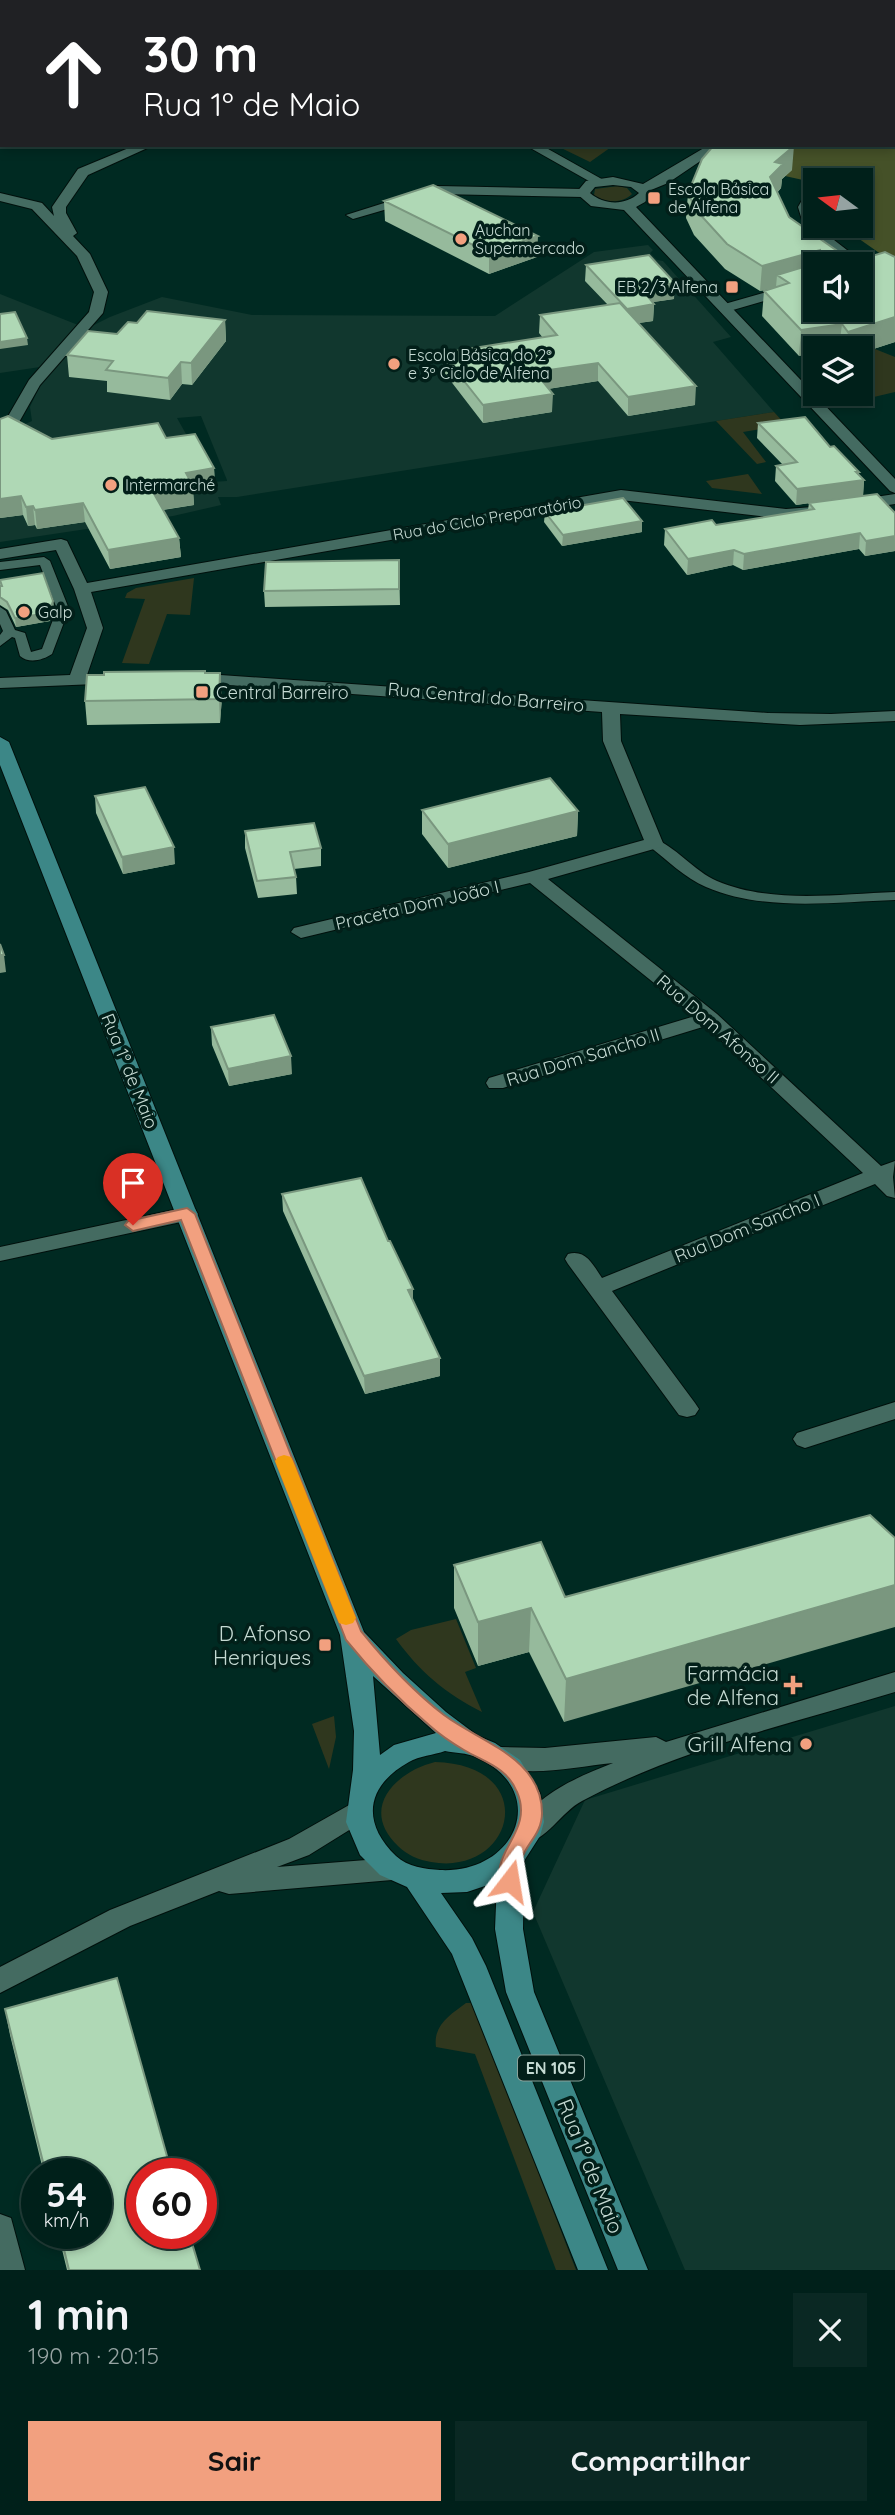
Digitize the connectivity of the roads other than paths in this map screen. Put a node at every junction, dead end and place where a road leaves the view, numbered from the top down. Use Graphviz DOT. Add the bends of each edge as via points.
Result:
graph roads {
  1 [pos="143,147"];
  2 [pos="535,147"];
  3 [pos="689,147"];
  4 [pos="715,147"];
  5 [pos="601,182"];
  6 [pos="625,182"];
  7 [pos="72,185"];
  8 [pos="643,189"];
  9 [pos="583,193"];
  10 [pos="0,197"];
  11 [pos="627,205"];
  12 [pos="37,206"];
  13 [pos="353,215"];
  14 [pos="821,238"];
  15 [pos="76,244"];
  16 [pos="839,252"];
  17 [pos="803,286"];
  18 [pos="726,308"];
  19 [pos="0,426"];
  20 [pos="895,488"];
  21 [pos="895,499"];
  22 [pos="0,554"];
  23 [pos="0,566"];
  24 [pos="82,589"];
  25 [pos="0,611"];
  26 [pos="5,637"];
  27 [pos="180,678"];
  28 [pos="77,679"];
  29 [pos="128,679"];
  30 [pos="0,683"];
  31 [pos="611,708"];
  32 [pos="895,716"];
  33 [pos="0,742"];
  34 [pos="654,843"];
  35 [pos="534,877"];
  36 [pos="895,896"];
  37 [pos="301,932"];
  38 [pos="710,1018"];
  39 [pos="496,1083"];
  40 [pos="887,1172"];
  41 [pos="895,1191"];
  42 [pos="187,1214"];
  43 [pos="0,1254"];
  44 [pos="576,1259"];
  45 [pos="599,1288"];
  46 [pos="687,1409"];
  47 [pos="895,1410"];
  48 [pos="805,1439"];
  49 [pos="353,1635"];
  50 [pos="895,1682"];
  51 [pos="471,1744"];
  52 [pos="683,1746"];
  53 [pos="500,1758"];
  54 [pos="360,1800"];
  55 [pos="528,1833"];
  56 [pos="511,1858"];
  57 [pos="405,1875"];
  58 [pos="206,1885"];
  59 [pos="0,1981"];
  60 [pos="0,2228"];
  61 [pos="10,2270"];
  62 [pos="593,2270"];
  63 [pos="633,2270"];
  1 -- 7 [label="street" via="83,172"];
  2 -- 5 [label="street"];
  3 -- 6 [label="street"];
  4 -- 8 [label="street"];
  5 -- 6 [label="street"];
  5 -- 9 [label="street"];
  6 -- 8 [label="street"];
  7 -- 12 [label="street" via="46,205"];
  7 -- 15 [label="street" via="59,213"];
  8 -- 11 [label="street" via="644,198"];
  9 -- 11 [label="street" via="603,205"];
  9 -- 13 [label="street" via="438,190"];
  10 -- 12 [label="street"];
  11 -- 18 [label="street"];
  12 -- 15 [label="street"];
  14 -- 16 [label="street"];
  15 -- 19 [label="street" via="101,292 96,313 34,383 13,421"];
  17 -- 18 [label="street"];
  18 -- 20 [label="street"];
  21 -- 24 [label="street, Rua do Ciclo Preparatório" via="786,514 621,495"];
  22 -- 24 [label="street" via="61,544"];
  23 -- 26 [label="lane" via="44,561 62,601 61,618 48,651 41,656 26,656 21,636"];
  24 -- 28 [label="street" via="95,628"];
  25 -- 26 [label="lane"];
  27 -- 31 [label="street, Rua Central do Barreiro" via="399,689"];
  28 -- 29 [label="street"];
  28 -- 30 [label="street"];
  31 -- 32 [label="street, Rua Central do Barreiro" via="801,720"];
  31 -- 34 [label="street" via="612,741"];
  33 -- 42 [label="main road, Rua 1º de Maio / EN 105"];
  34 -- 35 [label="street, Praceta Dom João I"];
  34 -- 36 [label="lane" via="710,884 735,893"];
  35 -- 37 [label="street, Praceta Dom João I"];
  35 -- 38 [label="street, Rua Dom Afonso II"];
  38 -- 39 [label="street, Rua Dom Sancho II"];
  38 -- 40 [label="street, Rua Dom Afonso II"];
  40 -- 41 [label="street, Rua Dom Afonso II"];
  40 -- 45 [label="street, Rua Dom Sancho I"];
  42 -- 43 [label="street"];
  42 -- 49 [label="main road, Rua 1º de Maio / EN 105"];
  44 -- 45 [label="street"];
  45 -- 46 [label="street"];
  47 -- 48 [label="street"];
  49 -- 51 [label="main road, Rua 1º de Maio / EN 105" via="405,1693"];
  49 -- 54 [label="main road, Rua 1º de Maio / EN 105" via="368,1736"];
  50 -- 52 [label="street"];
  51 -- 53 [label="main road, EN 105"];
  51 -- 54 [label="main road, EN 105" via="419,1744 394,1754 375,1770"];
  52 -- 53 [label="street" via="545,1759"];
  52 -- 55 [label="street" via="576,1790"];
  53 -- 55 [label="main road, EN 105" via="517,1773 528,1792 532,1813"];
  54 -- 57 [label="main road, EN 105" via="361,1833 373,1853"];
  54 -- 58 [label="street" via="299,1847"];
  55 -- 56 [label="main road"];
  56 -- 57 [label="main road" via="468,1881 442,1884"];
  56 -- 63 [label="main road, Rua 1º de Maio / EN 105" via="509,1929 520,1992"];
  57 -- 58 [label="street"];
  57 -- 62 [label="main road, Rua 1º de Maio / EN 105" via="462,1946 472,1966"];
  58 -- 59 [label="street" via="120,1918"];
  60 -- 61 [label="street"];
}
